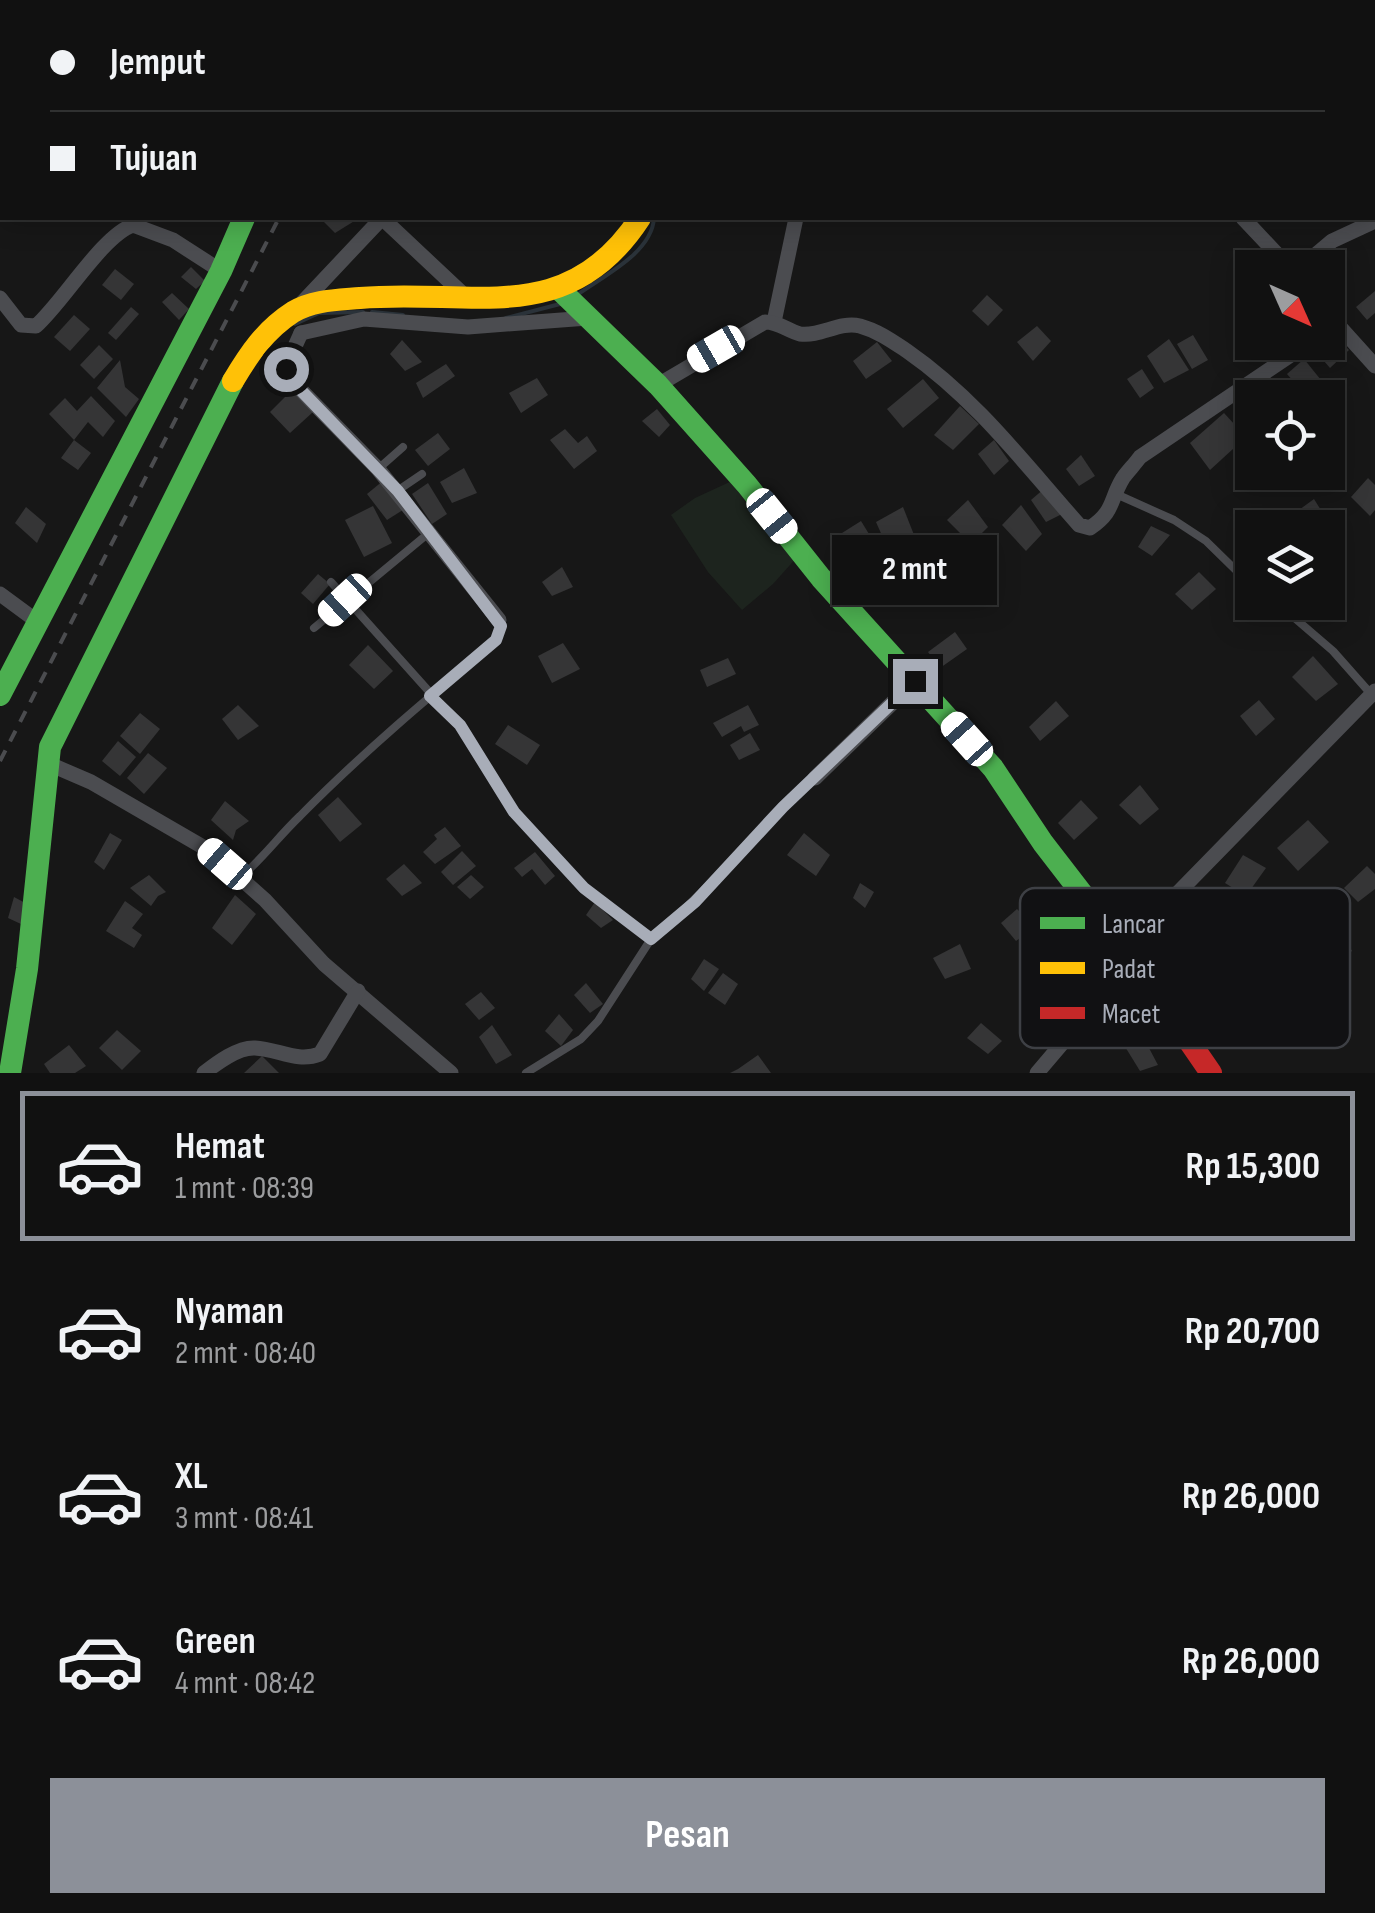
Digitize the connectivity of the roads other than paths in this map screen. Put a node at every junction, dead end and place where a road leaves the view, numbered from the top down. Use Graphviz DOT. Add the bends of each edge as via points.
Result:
graph roads {
  1 [pos="243,220"];
  2 [pos="380,220"];
  3 [pos="384,220"];
  4 [pos="639,220"];
  5 [pos="796,220"];
  6 [pos="1245,220"];
  7 [pos="1375,221"];
  8 [pos="1273,250"];
  9 [pos="1321,250"];
  10 [pos="221,271"];
  11 [pos="464,295"];
  12 [pos="0,298"];
  13 [pos="574,304"];
  14 [pos="295,322"];
  15 [pos="774,322"];
  16 [pos="1345,334"];
  17 [pos="1283,360"];
  18 [pos="1375,366"];
  19 [pos="658,385"];
  20 [pos="403,447"];
  21 [pos="378,469"];
  22 [pos="422,474"];
  23 [pos="398,491"];
  24 [pos="1116,494"];
  25 [pos="430,532"];
  26 [pos="1235,570"];
  27 [pos="331,582"];
  28 [pos="0,594"];
  29 [pos="345,600"];
  30 [pos="499,620"];
  31 [pos="1297,620"];
  32 [pos="38,622"];
  33 [pos="314,628"];
  34 [pos="915,681"];
  35 [pos="1373,693"];
  36 [pos="0,695"];
  37 [pos="430,696"];
  38 [pos="55,765"];
  39 [pos="815,778"];
  40 [pos="240,878"];
  41 [pos="1077,888"];
  42 [pos="1190,888"];
  43 [pos="651,939"];
  44 [pos="358,991"];
  45 [pos="1056,1048"];
  46 [pos="1194,1048"];
  47 [pos="10,1073"];
  48 [pos="204,1073"];
  49 [pos="451,1073"];
  50 [pos="526,1073"];
  51 [pos="1037,1073"];
  52 [pos="1211,1073"];
  1 -- 10 [label="street"];
  2 -- 14 [label="street"];
  3 -- 11 [label="street"];
  4 -- 13 [label="street"];
  5 -- 15 [label="street"];
  6 -- 8 [label="street"];
  7 -- 9 [label="street"];
  10 -- 12 [label="street" via="172,240 134,226 119,232 36,326 22,326"];
  10 -- 32 [label="street"];
  11 -- 13 [label="street"];
  11 -- 14 [label="street" via="318,302"];
  13 -- 14 [label="street" via="468,328 364,319"];
  13 -- 19 [label="street"];
  14 -- 21 [label="street" via="288,374"];
  14 -- 38 [label="street" via="264,334 218,406 55,732"];
  15 -- 19 [label="street"];
  15 -- 24 [label="street" via="805,334 842,325 882,334 973,405 1079,525 1090,528 1104,519"];
  16 -- 18 [label="street"];
  17 -- 24 [label="street" via="1140,457"];
  19 -- 34 [label="street"];
  20 -- 21 [label="lane"];
  21 -- 23 [label="street"];
  22 -- 23 [label="lane"];
  23 -- 25 [label="street"];
  24 -- 26 [label="lane" via="1174,520"];
  25 -- 29 [label="lane"];
  25 -- 30 [label="street"];
  27 -- 29 [label="lane"];
  28 -- 32 [label="street"];
  29 -- 33 [label="lane"];
  29 -- 37 [label="lane"];
  30 -- 37 [label="lane" via="496,640"];
  31 -- 35 [label="lane"];
  32 -- 36 [label="street"];
  34 -- 39 [label="street"];
  34 -- 41 [label="street" via="993,768"];
  35 -- 42 [label="street"];
  37 -- 40 [label="lane"];
  37 -- 43 [label="lane" via="460,725 514,812 584,888"];
  38 -- 40 [label="street" via="210,851"];
  38 -- 47 [label="street"];
  39 -- 43 [label="lane"];
  40 -- 44 [label="street"];
  43 -- 50 [label="lane" via="598,1021"];
  44 -- 48 [label="street" via="320,1054 310,1058 252,1047"];
  44 -- 49 [label="street"];
  45 -- 51 [label="street"];
  46 -- 52 [label="street"];
}
